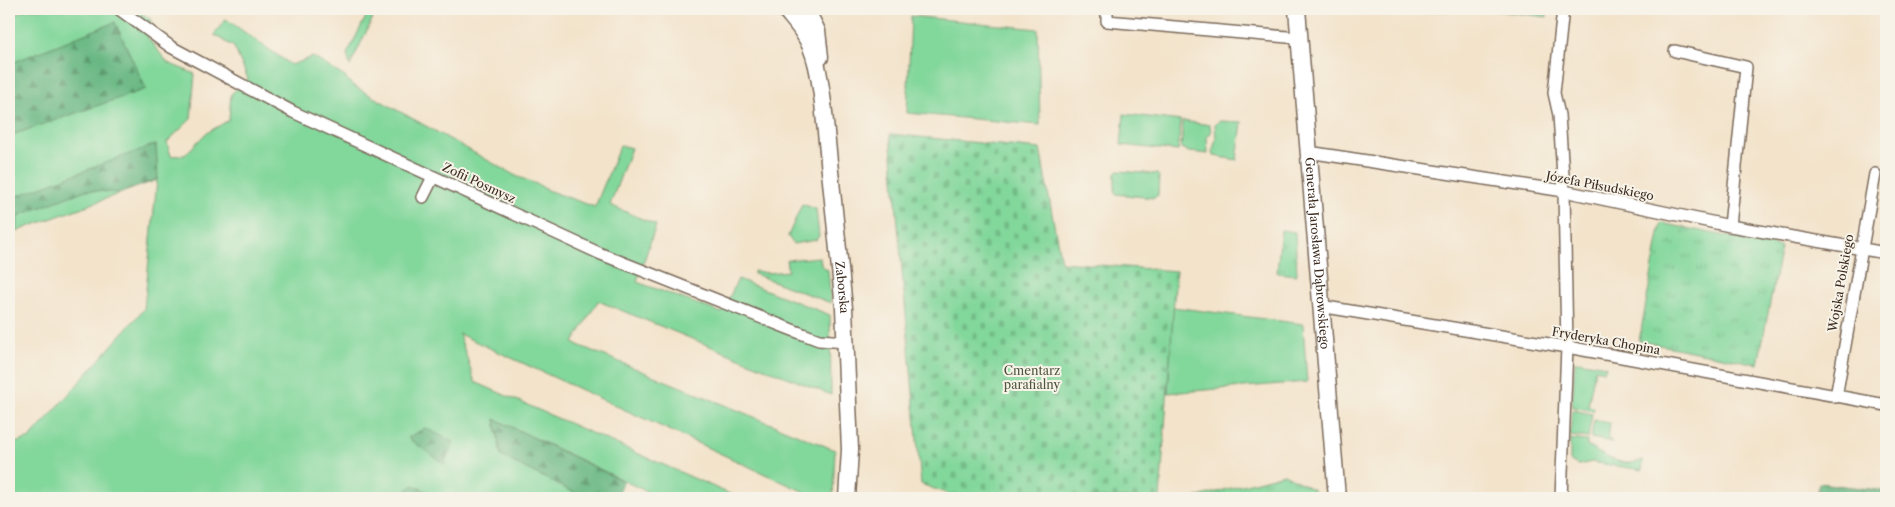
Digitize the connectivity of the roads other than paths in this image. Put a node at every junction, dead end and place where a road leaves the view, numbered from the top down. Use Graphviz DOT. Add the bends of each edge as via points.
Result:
graph roads {
  1 [pos="119,9"];
  2 [pos="785,9"];
  3 [pos="806,9"];
  4 [pos="1107,9"];
  5 [pos="1297,9"];
  6 [pos="1563,9"];
  7 [pos="1299,38"];
  8 [pos="1675,51"];
  9 [pos="819,77"];
  10 [pos="1308,152"];
  11 [pos="1874,174"];
  12 [pos="433,177"];
  13 [pos="1564,191"];
  14 [pos="423,197"];
  15 [pos="1730,226"];
  16 [pos="1860,249"];
  17 [pos="1886,253"];
  18 [pos="1320,306"];
  19 [pos="846,342"];
  20 [pos="1567,348"];
  21 [pos="1836,397"];
  22 [pos="1886,405"];
  23 [pos="847,498"];
  24 [pos="1337,498"];
  25 [pos="1561,498"];
  1 -- 12 [label="street, Zofii Posmysz" via="171,47 293,112"];
  2 -- 9 [label="street, Zaborska" via="805,35"];
  3 -- 9 [label="street, Zaborska" via="817,31 820,46"];
  4 -- 7 [label="street" via="1107,21"];
  5 -- 7 [label="street, Generała Jarosława Dąbrowskiego"];
  6 -- 13 [label="street" via="1554,93 1559,115"];
  7 -- 10 [label="street, Generała Jarosława Dąbrowskiego"];
  8 -- 15 [label="street" via="1746,67"];
  9 -- 19 [label="street, Zaborska" via="836,212"];
  10 -- 13 [label="street, Józefa Piłsudskiego"];
  10 -- 18 [label="street, Generała Jarosława Dąbrowskiego"];
  11 -- 16 [label="street, Wojska Polskiego"];
  12 -- 14 [label="street"];
  12 -- 19 [label="street, Zofii Posmysz" via="656,276 819,340"];
  13 -- 15 [label="street, Józefa Piłsudskiego"];
  13 -- 20 [label="street"];
  15 -- 16 [label="street, Józefa Piłsudskiego"];
  16 -- 17 [label="street, Józefa Piłsudskiego"];
  16 -- 21 [label="street, Wojska Polskiego"];
  18 -- 20 [label="street, Fryderyka Chopina"];
  18 -- 24 [label="street, Generała Jarosława Dąbrowskiego"];
  19 -- 23 [label="street, Zaborska" via="850,450"];
  20 -- 21 [label="street, Fryderyka Chopina"];
  20 -- 25 [label="street"];
  21 -- 22 [label="street, Fryderyka Chopina"];
}
